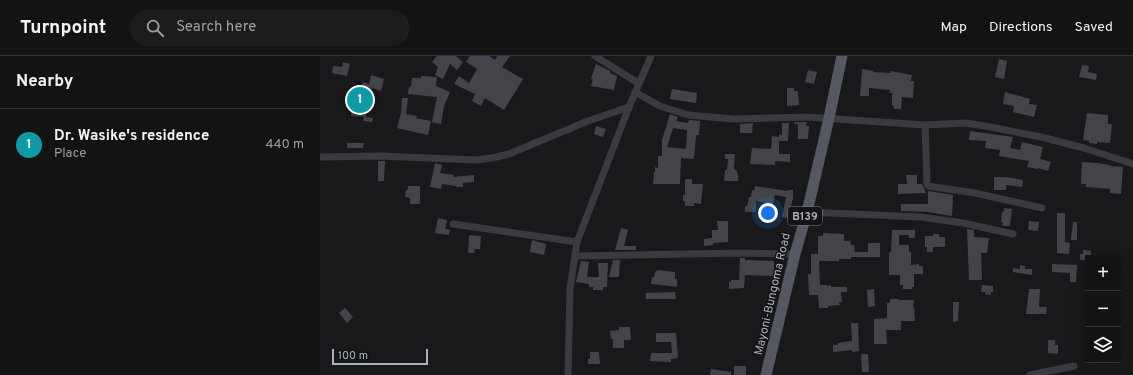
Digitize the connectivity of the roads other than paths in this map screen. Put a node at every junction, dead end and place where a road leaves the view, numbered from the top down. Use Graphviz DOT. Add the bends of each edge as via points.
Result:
graph roads {
  1 [pos="595,56"];
  2 [pos="651,56"];
  3 [pos="842,56"];
  4 [pos="638,83"];
  5 [pos="635,92"];
  6 [pos="629,108"];
  7 [pos="829,118"];
  8 [pos="925,125"];
  9 [pos="320,157"];
  10 [pos="1133,164"];
  11 [pos="1042,208"];
  12 [pos="807,212"];
  13 [pos="453,224"];
  14 [pos="1013,234"];
  15 [pos="577,242"];
  16 [pos="795,254"];
  17 [pos="575,256"];
  18 [pos="1074,366"];
  19 [pos="568,375"];
  20 [pos="766,375"];
  21 [pos="1030,375"];
  1 -- 4 [label="street"];
  2 -- 4 [label="street"];
  3 -- 7 [label="main road, Mayoni-Bungoma Road / B139"];
  4 -- 5 [label="street"];
  5 -- 6 [label="street"];
  5 -- 7 [label="street" via="660,106 688,115 733,118"];
  6 -- 9 [label="street" via="588,121 509,154 492,158 476,160 380,156"];
  6 -- 15 [label="street"];
  7 -- 8 [label="street"];
  7 -- 12 [label="main road, Mayoni-Bungoma Road / B139"];
  8 -- 10 [label="street" via="966,123 1084,148"];
  8 -- 11 [label="street" via="927,186 975,193"];
  12 -- 14 [label="street" via="921,217"];
  12 -- 16 [label="main road, Mayoni-Bungoma Road / B139"];
  13 -- 15 [label="street"];
  15 -- 17 [label="street"];
  16 -- 17 [label="street"];
  16 -- 20 [label="main road, Mayoni-Bungoma Road / B139"];
  17 -- 19 [label="street" via="570,290"];
  18 -- 21 [label="street"];
}
